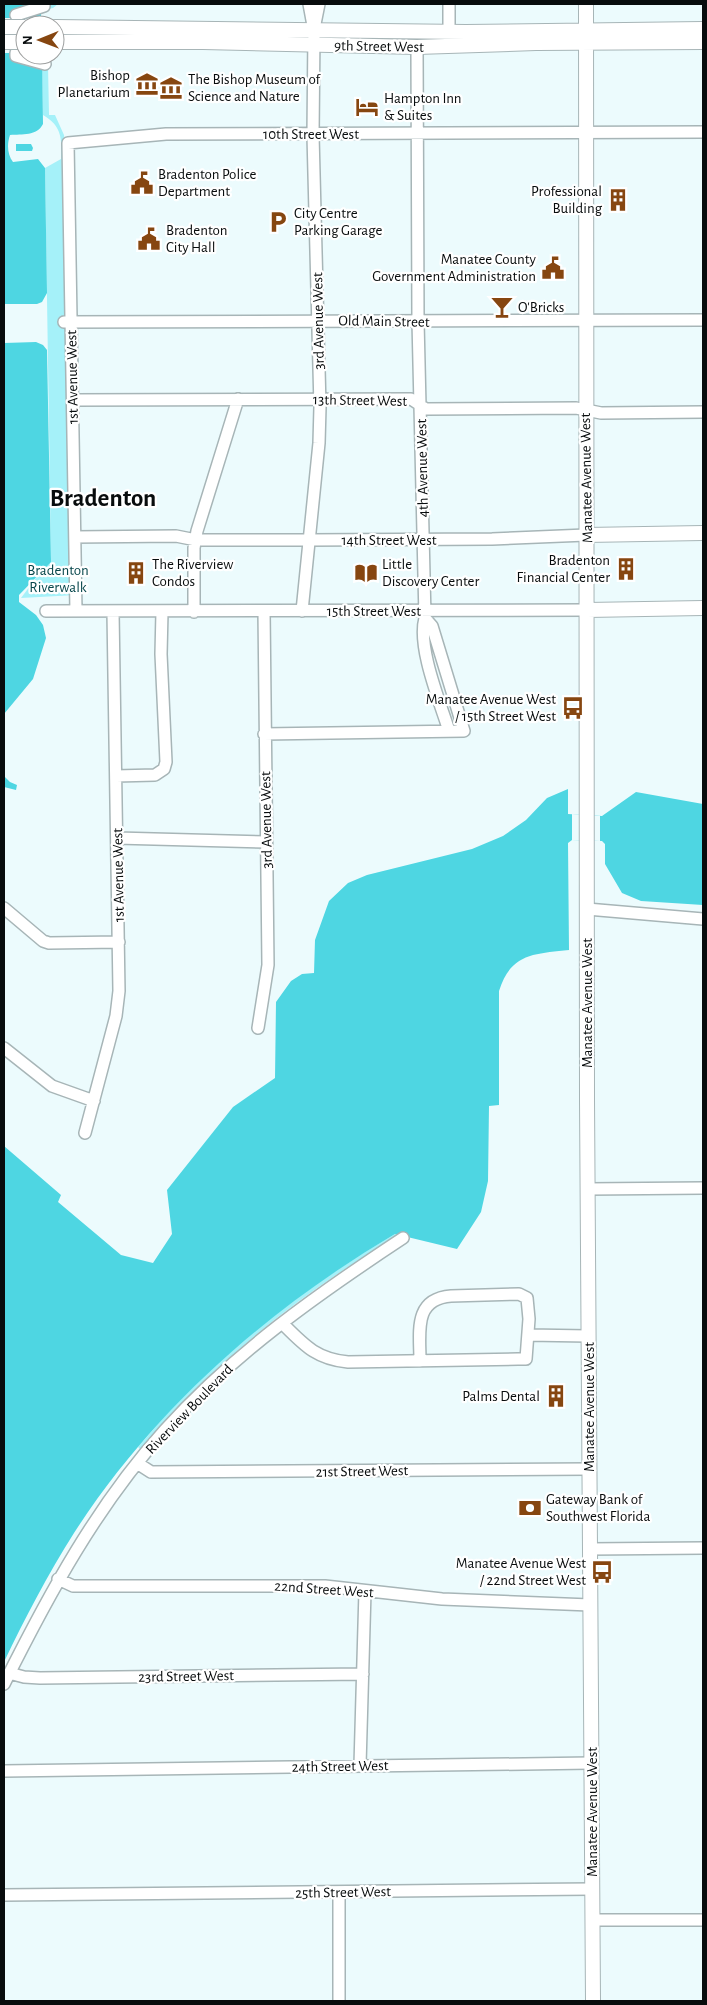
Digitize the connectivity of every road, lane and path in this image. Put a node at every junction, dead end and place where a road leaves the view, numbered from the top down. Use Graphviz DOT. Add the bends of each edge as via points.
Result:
graph roads {
  1 [pos="309,4"];
  2 [pos="319,4"];
  3 [pos="450,4"];
  4 [pos="586,4"];
  5 [pos="44,5"];
  6 [pos="16,15"];
  7 [pos="65,27"];
  8 [pos="224,28"];
  9 [pos="703,29"];
  10 [pos="314,30"];
  11 [pos="449,31"];
  12 [pos="466,32"];
  13 [pos="508,37"];
  14 [pos="586,37"];
  15 [pos="65,42"];
  16 [pos="703,42"];
  17 [pos="223,43"];
  18 [pos="314,45"];
  19 [pos="417,47"];
  20 [pos="703,132"];
  21 [pos="417,134"];
  22 [pos="585,134"];
  23 [pos="313,135"];
  24 [pos="68,143"];
  25 [pos="318,320"];
  26 [pos="585,320"];
  27 [pos="703,320"];
  28 [pos="418,321"];
  29 [pos="68,322"];
  30 [pos="320,398"];
  31 [pos="73,400"];
  32 [pos="238,400"];
  33 [pos="421,405"];
  34 [pos="585,410"];
  35 [pos="703,412"];
  36 [pos="703,533"];
  37 [pos="586,535"];
  38 [pos="75,537"];
  39 [pos="196,540"];
  40 [pos="309,540"];
  41 [pos="422,540"];
  42 [pos="703,608"];
  43 [pos="587,610"];
  44 [pos="46,611"];
  45 [pos="76,611"];
  46 [pos="264,611"];
  47 [pos="302,611"];
  48 [pos="113,612"];
  49 [pos="162,612"];
  50 [pos="194,612"];
  51 [pos="424,615"];
  52 [pos="264,734"];
  53 [pos="116,776"];
  54 [pos="117,838"];
  55 [pos="266,842"];
  56 [pos="4,908"];
  57 [pos="586,909"];
  58 [pos="703,919"];
  59 [pos="119,942"];
  60 [pos="258,1028"];
  61 [pos="4,1048"];
  62 [pos="94,1101"];
  63 [pos="85,1133"];
  64 [pos="703,1188"];
  65 [pos="588,1189"];
  66 [pos="403,1238"];
  67 [pos="282,1323"];
  68 [pos="528,1335"];
  69 [pos="588,1336"];
  70 [pos="420,1361"];
  71 [pos="137,1463"];
  72 [pos="589,1468"];
  73 [pos="703,1548"];
  74 [pos="590,1549"];
  75 [pos="58,1578"];
  76 [pos="366,1591"];
  77 [pos="590,1604"];
  78 [pos="9,1673"];
  79 [pos="363,1674"];
  80 [pos="4,1684"];
  81 [pos="591,1763"];
  82 [pos="360,1765"];
  83 [pos="4,1770"];
  84 [pos="592,1889"];
  85 [pos="339,1892"];
  86 [pos="4,1895"];
  87 [pos="592,1920"];
  88 [pos="703,1920"];
  89 [pos="338,2001"];
  90 [pos="593,2001"];
  1 -- 10 [label="street, 3rd Avenue West"];
  2 -- 10 [label="street, 3rd Avenue West"];
  3 -- 11 [label="street"];
  4 -- 14 [label="main road, Manatee Avenue West"];
  5 -- 6 [label="street"];
  7 -- 8 [label="main road, 9th Street West"];
  8 -- 10 [label="main road, 9th Street West"];
  8 -- 17 [label="main road"];
  9 -- 14 [label="main road, 9th Street West"];
  10 -- 11 [label="main road, 9th Street West"];
  10 -- 18 [label="street, 3rd Avenue West"];
  11 -- 12 [label="main road, 9th Street West"];
  12 -- 13 [label="main road, 9th Street West"];
  12 -- 19 [label="main road" via="458,37 424,39"];
  13 -- 14 [label="main road, 9th Street West"];
  13 -- 19 [label="main road, 9th Street West"];
  14 -- 16 [label="main road, 9th Street West"];
  14 -- 22 [label="main road, Manatee Avenue West"];
  15 -- 17 [label="main road, 9th Street West"];
  17 -- 18 [label="main road, 9th Street West"];
  18 -- 19 [label="main road, 9th Street West"];
  18 -- 23 [label="street, 3rd Avenue West"];
  19 -- 21 [label="street, 4th Avenue West"];
  20 -- 22 [label="street, 10th Street West"];
  21 -- 22 [label="street, 10th Street West"];
  21 -- 23 [label="street, 10th Street West"];
  21 -- 28 [label="street, 4th Avenue West"];
  22 -- 26 [label="main road, Manatee Avenue West"];
  23 -- 24 [label="street, 10th Street West" via="166,134"];
  23 -- 25 [label="street, 3rd Avenue West"];
  24 -- 29 [label="street, 1st Avenue West"];
  25 -- 28 [label="street, Old Main Street"];
  25 -- 29 [label="street, Old Main Street"];
  25 -- 30 [label="street, 3rd Avenue West"];
  26 -- 27 [label="street, Old Main Street"];
  26 -- 28 [label="street, Old Main Street"];
  26 -- 34 [label="main road, Manatee Avenue West"];
  28 -- 33 [label="street, 4th Avenue West"];
  29 -- 31 [label="street, 1st Avenue West"];
  30 -- 32 [label="street, 13th Street West"];
  30 -- 33 [label="street, 13th Street West" via="412,399"];
  30 -- 40 [label="street, 3rd Avenue West"];
  31 -- 32 [label="street, 13th Street West"];
  31 -- 38 [label="street, 1st Avenue West"];
  32 -- 39 [label="street"];
  33 -- 34 [label="street, 13th Street West" via="426,409"];
  33 -- 41 [label="street, 4th Avenue West"];
  34 -- 35 [label="street, 13th Street West" via="601,413"];
  34 -- 37 [label="main road, Manatee Avenue West"];
  36 -- 37 [label="main road, 14th Street West"];
  37 -- 41 [label="street, 14th Street West"];
  37 -- 43 [label="main road, Manatee Avenue West"];
  38 -- 39 [label="street, 14th Street West" via="176,536"];
  38 -- 45 [label="street, 1st Avenue West"];
  39 -- 40 [label="street, 14th Street West"];
  39 -- 50 [label="street"];
  40 -- 41 [label="street, 14th Street West"];
  40 -- 47 [label="street, 3rd Avenue West"];
  41 -- 51 [label="street, 4th Avenue West"];
  42 -- 43 [label="main road, 15th Street West"];
  43 -- 51 [label="street, 15th Street West"];
  43 -- 57 [label="main road, Manatee Avenue West"];
  44 -- 45 [label="street, 15th Street West"];
  45 -- 48 [label="street, 15th Street West"];
  46 -- 47 [label="street, 15th Street West"];
  46 -- 50 [label="street, 15th Street West"];
  46 -- 52 [label="street, 3rd Avenue West"];
  47 -- 51 [label="street, 15th Street West"];
  48 -- 49 [label="street, 15th Street West"];
  48 -- 53 [label="street, 1st Avenue West"];
  49 -- 50 [label="street, 15th Street West"];
  49 -- 53 [label="street" via="166,762 164,769 155,776"];
  51 -- 52 [label="street, 4th Avenue West" via="432,626 456,731"];
  52 -- 55 [label="street, 3rd Avenue West"];
  53 -- 54 [label="street, 1st Avenue West"];
  54 -- 55 [label="street"];
  54 -- 59 [label="street, 1st Avenue West"];
  55 -- 60 [label="street, 3rd Avenue West" via="268,965"];
  56 -- 59 [label="street" via="49,943"];
  57 -- 58 [label="street"];
  57 -- 65 [label="main road, Manatee Avenue West"];
  59 -- 62 [label="street, 1st Avenue West" via="118,1005"];
  61 -- 62 [label="street" via="52,1086"];
  62 -- 63 [label="street, 1st Avenue West"];
  64 -- 65 [label="street"];
  65 -- 69 [label="main road, Manatee Avenue West"];
  66 -- 67 [label="street, Riverview Boulevard"];
  67 -- 70 [label="street" via="310,1350 329,1359 348,1362"];
  67 -- 71 [label="street, Riverview Boulevard" via="217,1378 164,1430"];
  68 -- 69 [label="street"];
  68 -- 70 [label="street" via="526,1359"];
  68 -- 70 [label="street" via="528,1303 524,1295 441,1296 429,1303 420,1319"];
  69 -- 72 [label="main road, Manatee Avenue West"];
  71 -- 72 [label="street, 21st Street West" via="150,1472"];
  71 -- 75 [label="street, Riverview Boulevard"];
  72 -- 74 [label="main road, Manatee Avenue West"];
  73 -- 74 [label="street"];
  74 -- 77 [label="main road, Manatee Avenue West"];
  75 -- 76 [label="street, 22nd Street West" via="73,1586 283,1585"];
  75 -- 78 [label="street, Riverview Boulevard"];
  76 -- 77 [label="street, 22nd Street West" via="442,1599"];
  76 -- 79 [label="street"];
  77 -- 81 [label="main road, Manatee Avenue West"];
  78 -- 79 [label="street, 23rd Street West" via="40,1678"];
  78 -- 80 [label="street, Riverview Boulevard"];
  79 -- 82 [label="street"];
  81 -- 82 [label="street, 24th Street West"];
  81 -- 84 [label="main road, Manatee Avenue West"];
  82 -- 83 [label="street, 24th Street West"];
  84 -- 85 [label="street, 25th Street West"];
  84 -- 87 [label="main road, Manatee Avenue West"];
  85 -- 86 [label="street, 25th Street West"];
  85 -- 89 [label="street"];
  87 -- 88 [label="street"];
  87 -- 90 [label="main road, Manatee Avenue West"];
}
